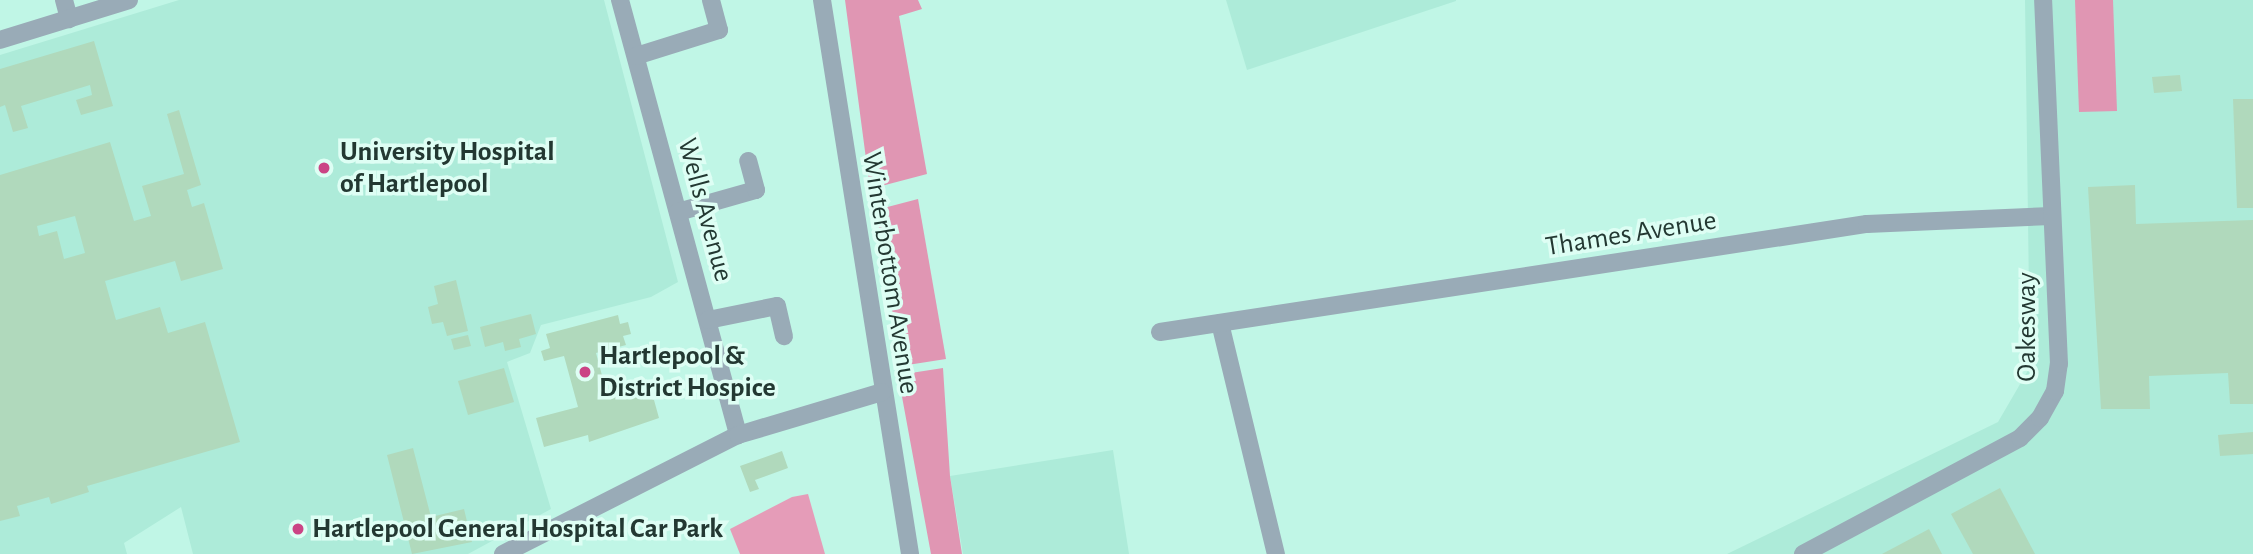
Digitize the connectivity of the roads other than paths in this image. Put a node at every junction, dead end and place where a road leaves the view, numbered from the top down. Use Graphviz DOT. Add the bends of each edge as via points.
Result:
graph roads {
  1 [pos="64,0"];
  2 [pos="130,0"];
  3 [pos="620,0"];
  4 [pos="711,0"];
  5 [pos="822,0"];
  6 [pos="2043,0"];
  7 [pos="69,19"];
  8 [pos="0,40"];
  9 [pos="636,56"];
  10 [pos="748,161"];
  11 [pos="678,212"];
  12 [pos="2052,216"];
  13 [pos="708,320"];
  14 [pos="1220,323"];
  15 [pos="1160,332"];
  16 [pos="784,336"];
  17 [pos="881,392"];
  18 [pos="738,435"];
  19 [pos="509,553"];
  20 [pos="910,554"];
  21 [pos="1276,554"];
  22 [pos="1803,554"];
  1 -- 7 [label="street"];
  2 -- 7 [label="street"];
  3 -- 9 [label="street, Wells Avenue"];
  4 -- 9 [label="street" via="719,30"];
  5 -- 17 [label="street, Winterbottom Avenue"];
  6 -- 12 [label="street, Oakesway"];
  7 -- 8 [label="street"];
  9 -- 11 [label="street, Wells Avenue"];
  10 -- 11 [label="street" via="756,190"];
  11 -- 13 [label="street, Wells Avenue"];
  12 -- 14 [label="street, Thames Avenue" via="1867,224"];
  12 -- 22 [label="street, Oakesway" via="2059,364 2055,391 2040,418 2020,438"];
  13 -- 16 [label="street" via="777,306"];
  13 -- 18 [label="street, Wells Avenue"];
  14 -- 15 [label="street, Thames Avenue"];
  14 -- 21 [label="street"];
  17 -- 18 [label="street"];
  17 -- 20 [label="street, Winterbottom Avenue"];
  18 -- 19 [label="street"];
}
